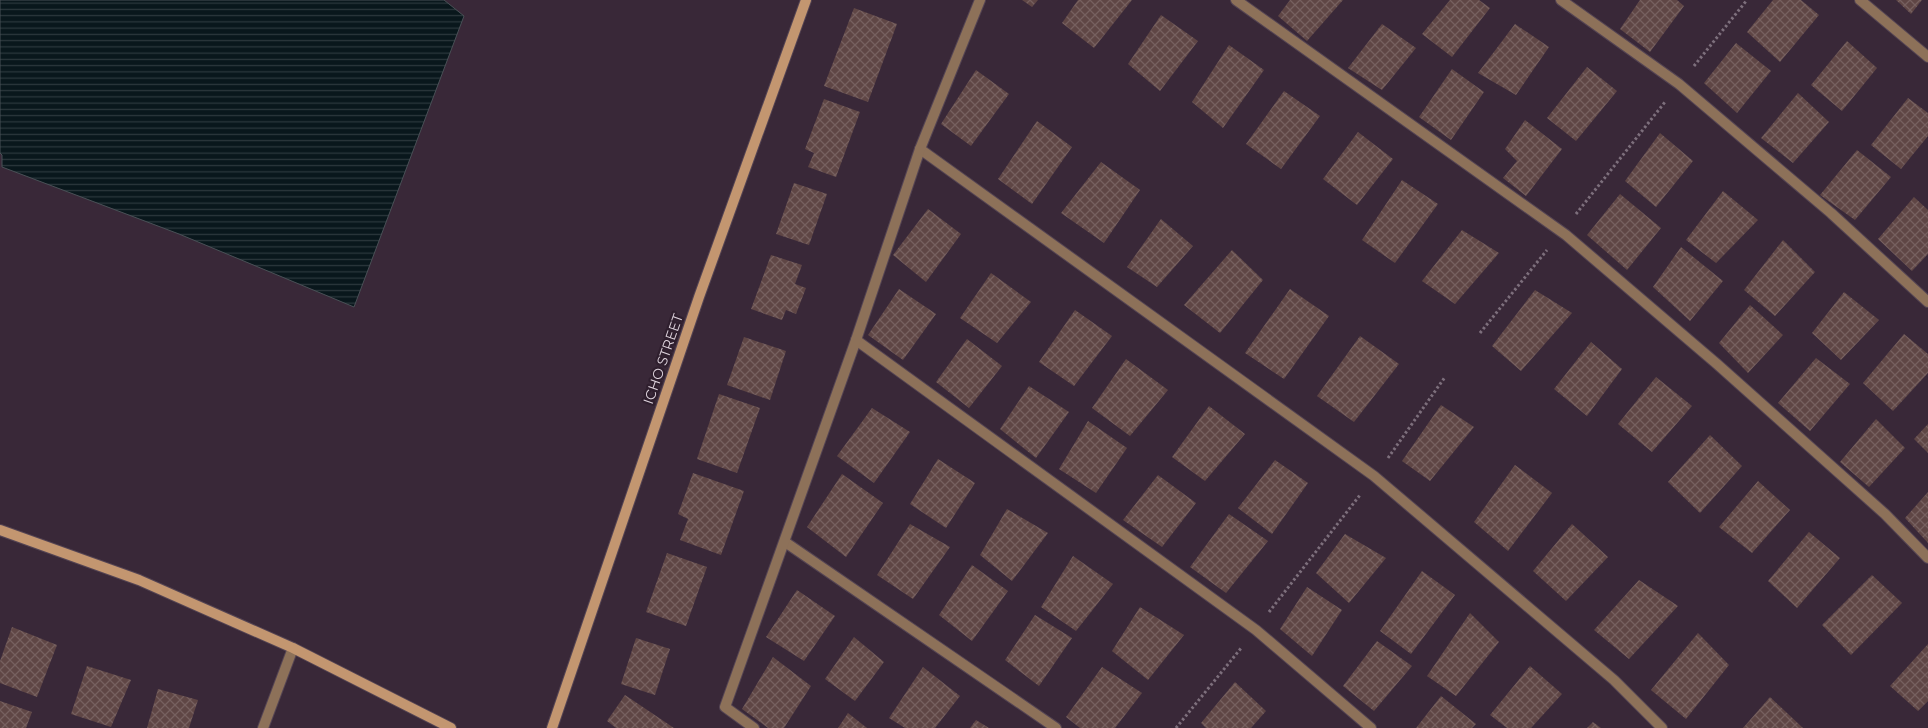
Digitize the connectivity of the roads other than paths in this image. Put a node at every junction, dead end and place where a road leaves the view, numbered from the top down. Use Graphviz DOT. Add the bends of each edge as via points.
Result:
graph roads {
  1 [pos="806,0"];
  2 [pos="980,0"];
  3 [pos="1236,0"];
  4 [pos="1561,0"];
  5 [pos="1860,0"];
  6 [pos="1928,57"];
  7 [pos="920,149"];
  8 [pos="1928,302"];
  9 [pos="856,340"];
  10 [pos="0,530"];
  11 [pos="784,542"];
  12 [pos="1928,558"];
  13 [pos="293,648"];
  14 [pos="263,728"];
  15 [pos="451,728"];
  16 [pos="552,728"];
  17 [pos="754,728"];
  18 [pos="1056,728"];
  19 [pos="1371,728"];
  20 [pos="1662,728"];
  1 -- 16 [label="street, ICHO STREET" via="696,306"];
  2 -- 7 [label="street"];
  3 -- 12 [label="street" via="1561,232 1724,370 1885,514"];
  4 -- 8 [label="street" via="1679,84 1831,213"];
  5 -- 6 [label="street"];
  7 -- 9 [label="street"];
  7 -- 20 [label="street" via="1374,476 1614,680"];
  9 -- 11 [label="street"];
  9 -- 19 [label="street" via="1256,630"];
  10 -- 13 [label="street" via="139,580"];
  11 -- 17 [label="street" via="725,707"];
  11 -- 18 [label="street"];
  13 -- 14 [label="street"];
  13 -- 15 [label="street"];
}
